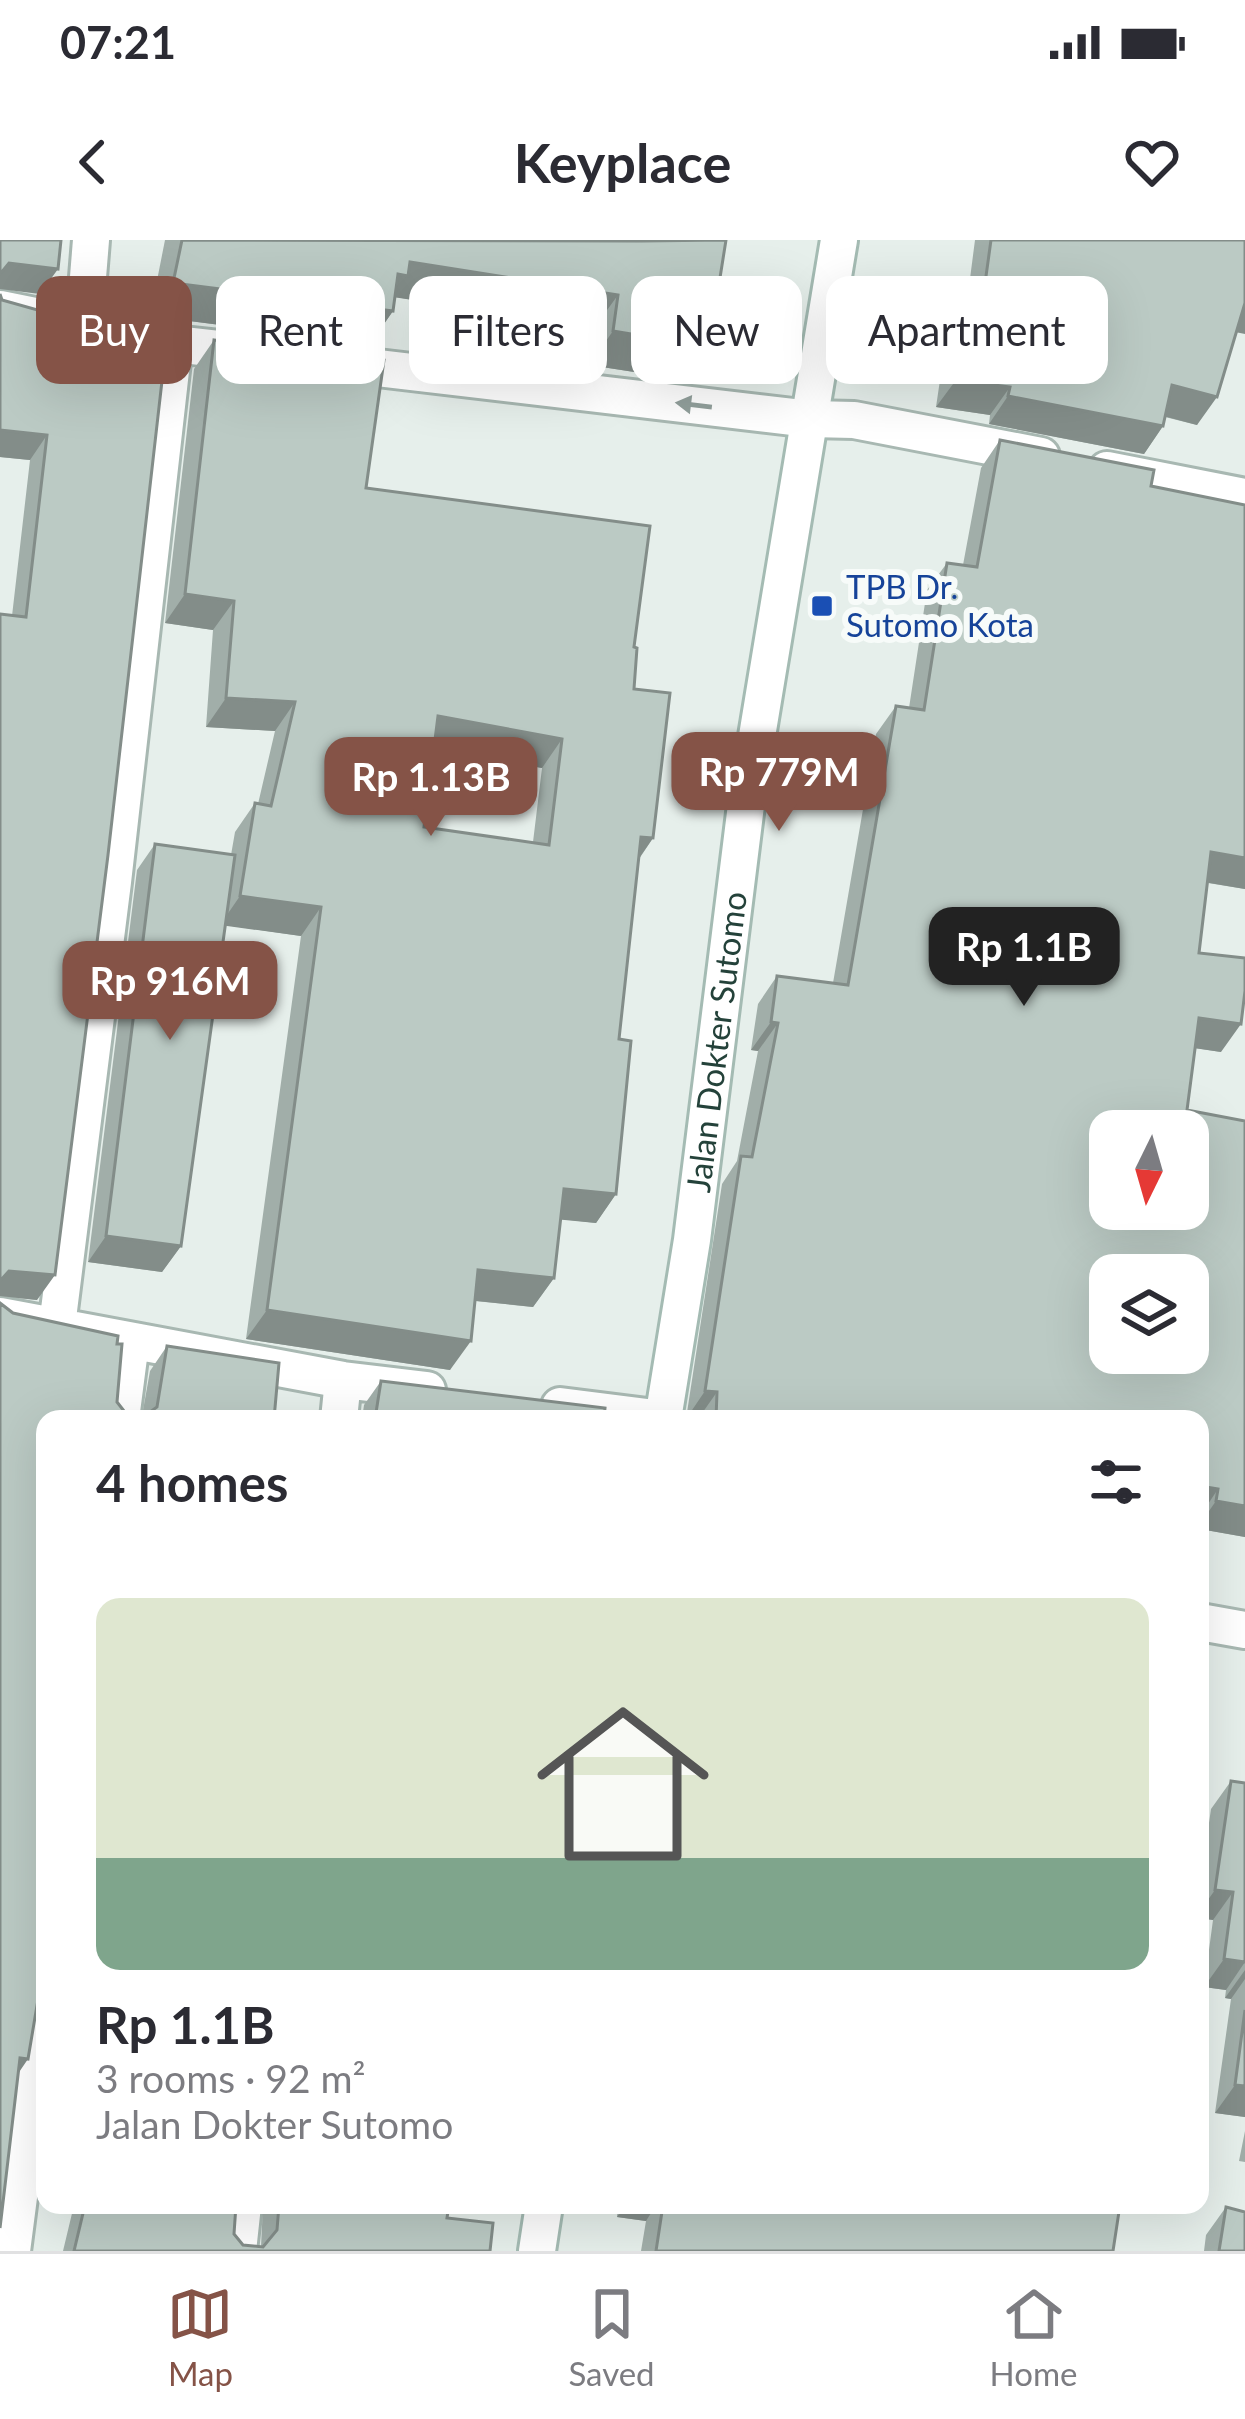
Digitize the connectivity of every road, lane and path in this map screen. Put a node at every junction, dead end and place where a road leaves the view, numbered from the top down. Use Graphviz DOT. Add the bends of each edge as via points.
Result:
graph roads {
  1 [pos="91,240"];
  2 [pos="839,240"];
  3 [pos="88,276"];
  4 [pos="0,309"];
  5 [pos="36,317"];
  6 [pos="192,346"];
  7 [pos="169,384"];
  8 [pos="810,419"];
  9 [pos="1245,497"];
  10 [pos="0,1316"];
  11 [pos="57,1326"];
  12 [pos="131,1342"];
  13 [pos="344,1380"];
  14 [pos="458,1394"];
  15 [pos="526,1402"];
  16 [pos="122,1410"];
  17 [pos="340,1410"];
  18 [pos="590,1410"];
  19 [pos="664,1410"];
  20 [pos="1209,1624"];
  21 [pos="1245,1630"];
  22 [pos="36,2024"];
  23 [pos="16,2086"];
  24 [pos="242,2214"];
  25 [pos="543,2214"];
  26 [pos="12,2251"];
  27 [pos="238,2251"];
  28 [pos="537,2251"];
  1 -- 3 [label="street"];
  2 -- 8 [label="street, Jalan Dokter Sutomo"];
  4 -- 5 [label="street"];
  8 -- 6 [label="street, one-way"];
  7 -- 11 [label="street"];
  8 -- 9 [label="street" via="854,419"];
  8 -- 19 [label="street, Jalan Dokter Sutomo" via="747,797"];
  10 -- 11 [label="street"];
  11 -- 12 [label="street"];
  12 -- 13 [label="street"];
  12 -- 16 [label="street"];
  13 -- 14 [label="street"];
  13 -- 17 [label="street"];
  15 -- 18 [label="street, Jalan Dokter Sutomo"];
  20 -- 21 [label="street"];
  22 -- 23 [label="street"];
  23 -- 26 [label="street"];
  24 -- 27 [label="street"];
  25 -- 28 [label="street"];
}
